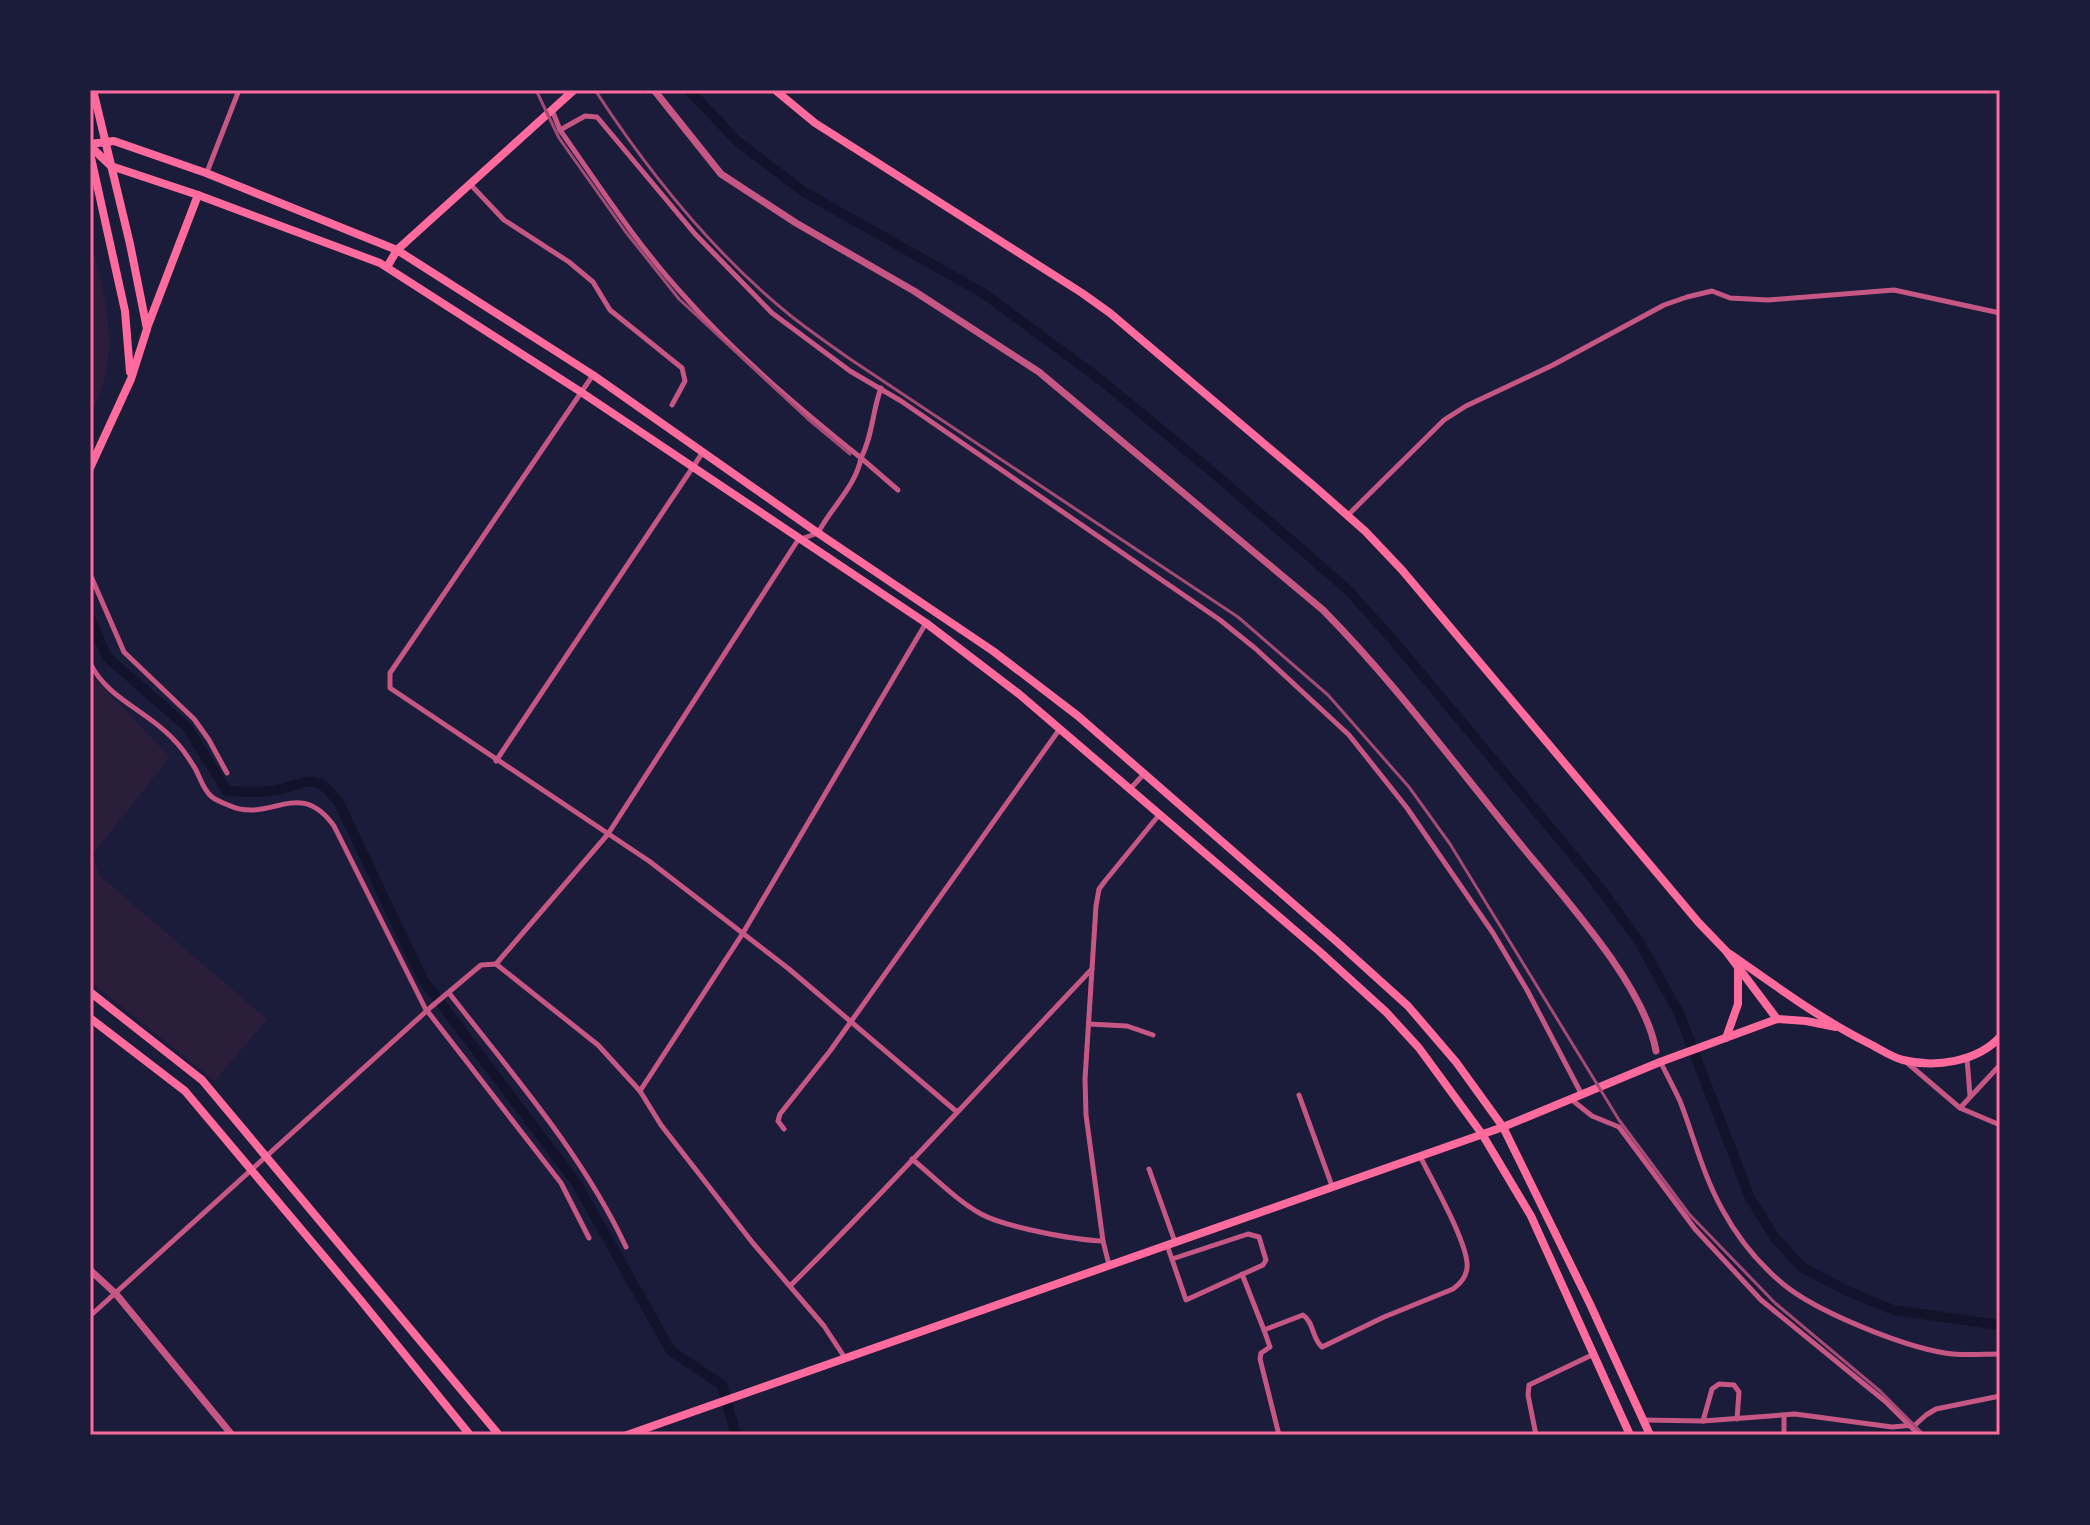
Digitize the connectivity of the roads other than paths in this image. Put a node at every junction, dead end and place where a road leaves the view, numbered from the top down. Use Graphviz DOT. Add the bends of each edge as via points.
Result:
graph roads {
  1 [pos="93,90"];
  2 [pos="239,90"];
  3 [pos="574,90"];
  4 [pos="654,90"];
  5 [pos="775,90"];
  6 [pos="552,109"];
  7 [pos="560,130"];
  8 [pos="105,141"];
  9 [pos="90,145"];
  10 [pos="90,153"];
  11 [pos="111,166"];
  12 [pos="206,173"];
  13 [pos="470,183"];
  14 [pos="198,195"];
  15 [pos="397,250"];
  16 [pos="387,267"];
  17 [pos="2000,313"];
  18 [pos="147,329"];
  19 [pos="593,375"];
  20 [pos="131,379"];
  21 [pos="881,388"];
  22 [pos="581,392"];
  23 [pos="672,405"];
  24 [pos="703,452"];
  25 [pos="861,458"];
  26 [pos="692,467"];
  27 [pos="90,468"];
  28 [pos="898,490"];
  29 [pos="1348,515"];
  30 [pos="818,533"];
  31 [pos="798,540"];
  32 [pos="90,574"];
  33 [pos="926,623"];
  34 [pos="90,663"];
  35 [pos="1059,730"];
  36 [pos="496,761"];
  37 [pos="227,773"];
  38 [pos="1144,774"];
  39 [pos="1130,790"];
  40 [pos="1159,815"];
  41 [pos="608,834"];
  42 [pos="743,933"];
  43 [pos="1726,951"];
  44 [pos="496,964"];
  45 [pos="1092,969"];
  46 [pos="1738,970"];
  47 [pos="90,992"];
  48 [pos="447,994"];
  49 [pos="429,1009"];
  50 [pos="90,1018"];
  51 [pos="1777,1019"];
  52 [pos="850,1021"];
  53 [pos="1089,1024"];
  54 [pos="1836,1027"];
  55 [pos="1153,1035"];
  56 [pos="2000,1037"];
  57 [pos="1726,1038"];
  58 [pos="1656,1051"];
  59 [pos="1967,1058"];
  60 [pos="1905,1060"];
  61 [pos="1660,1062"];
  62 [pos="2000,1065"];
  63 [pos="640,1091"];
  64 [pos="1299,1095"];
  65 [pos="1582,1096"];
  66 [pos="1970,1097"];
  67 [pos="1572,1099"];
  68 [pos="1960,1108"];
  69 [pos="957,1112"];
  70 [pos="2000,1125"];
  71 [pos="1503,1127"];
  72 [pos="784,1129"];
  73 [pos="1482,1134"];
  74 [pos="267,1156"];
  75 [pos="1420,1156"];
  76 [pos="912,1159"];
  77 [pos="1149,1169"];
  78 [pos="252,1170"];
  79 [pos="1333,1187"];
  80 [pos="589,1238"];
  81 [pos="1103,1241"];
  82 [pos="1171,1244"];
  83 [pos="626,1247"];
  84 [pos="1172,1259"];
  85 [pos="1109,1266"];
  86 [pos="90,1270"];
  87 [pos="1242,1274"];
  88 [pos="790,1286"];
  89 [pos="116,1294"];
  90 [pos="90,1316"];
  91 [pos="1264,1330"];
  92 [pos="1594,1353"];
  93 [pos="2000,1354"];
  94 [pos="846,1358"];
  95 [pos="2000,1396"];
  96 [pos="1784,1416"];
  97 [pos="1737,1419"];
  98 [pos="1643,1420"];
  99 [pos="1703,1421"];
  100 [pos="1912,1425"];
  101 [pos="232,1435"];
  102 [pos="470,1435"];
  103 [pos="499,1435"];
  104 [pos="627,1435"];
  105 [pos="1279,1435"];
  106 [pos="1536,1435"];
  107 [pos="1630,1435"];
  108 [pos="1650,1435"];
  109 [pos="1784,1435"];
  110 [pos="1919,1435"];
  1 -- 8 [label="main road"];
  2 -- 12 [label="street"];
  3 -- 6 [label="main road"];
  4 -- 58 [label="street" via="721,174 1039,372 1323,610 1406,701 1611,958 1645,1015"];
  5 -- 29 [label="main road" via="815,123 1110,313"];
  6 -- 7 [label="street"];
  6 -- 13 [label="main road"];
  7 -- 21 [label="street" via="585,116 597,117 751,295 819,349"];
  7 -- 25 [label="street" via="684,296 738,352"];
  8 -- 9 [label="main road"];
  8 -- 11 [label="main road"];
  8 -- 12 [label="main road"];
  9 -- 11 [label="main road"];
  10 -- 20 [label="main road" via="125,311"];
  11 -- 14 [label="main road"];
  11 -- 18 [label="main road"];
  12 -- 15 [label="main road"];
  13 -- 15 [label="main road"];
  13 -- 23 [label="street" via="504,220 593,282 610,310 682,368 685,381"];
  14 -- 16 [label="main road"];
  14 -- 18 [label="main road"];
  15 -- 16 [label="main road"];
  15 -- 19 [label="main road"];
  16 -- 22 [label="main road"];
  17 -- 29 [label="street" via="1894,290 1768,300 1730,298 1712,291 1687,297 1444,420"];
  18 -- 20 [label="main road"];
  19 -- 22 [label="street"];
  19 -- 24 [label="main road"];
  20 -- 27 [label="main road"];
  21 -- 25 [label="street"];
  21 -- 65 [label="street" via="1220,620 1349,735 1493,933"];
  22 -- 26 [label="main road"];
  22 -- 36 [label="street" via="390,673 390,688 402,698"];
  24 -- 26 [label="street"];
  24 -- 30 [label="main road"];
  25 -- 28 [label="street"];
  25 -- 30 [label="street"];
  26 -- 31 [label="main road"];
  26 -- 36 [label="street"];
  29 -- 43 [label="main road" via="1412,580"];
  30 -- 31 [label="street"];
  30 -- 38 [label="main road" via="993,651"];
  31 -- 33 [label="main road"];
  31 -- 41 [label="street"];
  32 -- 37 [label="street" via="124,652 194,719"];
  33 -- 35 [label="main road"];
  33 -- 42 [label="street"];
  34 -- 49 [label="street" via="102,683 175,740 211,797 249,810 301,802 325,814"];
  35 -- 39 [label="main road"];
  35 -- 52 [label="street"];
  36 -- 41 [label="street"];
  38 -- 39 [label="street"];
  38 -- 71 [label="main road" via="1408,1006"];
  39 -- 40 [label="main road"];
  40 -- 45 [label="street" via="1099,889"];
  40 -- 73 [label="main road" via="1386,1012"];
  41 -- 42 [label="street"];
  41 -- 44 [label="street"];
  42 -- 52 [label="street"];
  42 -- 63 [label="street"];
  43 -- 46 [label="main road"];
  43 -- 54 [label="main road"];
  44 -- 48 [label="street" via="481,965"];
  44 -- 63 [label="street" via="598,1045"];
  45 -- 53 [label="street"];
  45 -- 69 [label="street"];
  46 -- 51 [label="main road"];
  46 -- 57 [label="main road" via="1738,1004"];
  47 -- 74 [label="main road" via="202,1080"];
  48 -- 49 [label="street"];
  48 -- 83 [label="street" via="579,1163"];
  49 -- 74 [label="street"];
  49 -- 80 [label="street" via="561,1183"];
  50 -- 78 [label="main road" via="185,1091"];
  51 -- 54 [label="main road"];
  51 -- 57 [label="main road"];
  52 -- 69 [label="street"];
  52 -- 72 [label="street" via="780,1114"];
  53 -- 55 [label="street" via="1127,1026"];
  53 -- 81 [label="street" via="1086,1115"];
  54 -- 60 [label="main road"];
  56 -- 59 [label="main road"];
  57 -- 61 [label="main road"];
  59 -- 60 [label="main road"];
  59 -- 66 [label="street"];
  60 -- 68 [label="street"];
  61 -- 65 [label="main road"];
  61 -- 93 [label="street" via="1722,1211 1745,1246 1783,1284 1842,1318 1901,1341 1944,1353"];
  62 -- 66 [label="street"];
  63 -- 88 [label="street" via="670,1137"];
  64 -- 79 [label="street"];
  65 -- 67 [label="main road"];
  66 -- 68 [label="street"];
  67 -- 71 [label="main road"];
  67 -- 100 [label="street" via="1592,1116 1619,1127 1695,1229 1761,1300"];
  68 -- 70 [label="street"];
  69 -- 76 [label="street"];
  71 -- 73 [label="main road"];
  71 -- 98 [label="main road"];
  73 -- 75 [label="main road"];
  73 -- 92 [label="main road" via="1531,1216"];
  74 -- 78 [label="street"];
  74 -- 103 [label="main road"];
  75 -- 79 [label="main road"];
  75 -- 91 [label="street" via="1465,1249 1462,1282 1325,1347 1303,1315"];
  76 -- 81 [label="street" via="994,1220"];
  76 -- 88 [label="street"];
  77 -- 82 [label="street"];
  78 -- 89 [label="street"];
  78 -- 102 [label="main road"];
  79 -- 82 [label="main road"];
  81 -- 85 [label="street"];
  82 -- 84 [label="street"];
  82 -- 85 [label="main road"];
  84 -- 87 [label="street" via="1186,1300"];
  84 -- 87 [label="street" via="1252,1234 1260,1238 1266,1260"];
  85 -- 94 [label="main road"];
  86 -- 89 [label="street"];
  87 -- 91 [label="street"];
  88 -- 94 [label="street"];
  89 -- 90 [label="street"];
  89 -- 101 [label="street"];
  91 -- 105 [label="street" via="1270,1347 1260,1359"];
  92 -- 106 [label="street" via="1529,1385"];
  92 -- 107 [label="main road"];
  94 -- 104 [label="main road"];
  95 -- 100 [label="street" via="1936,1409"];
  96 -- 97 [label="street"];
  96 -- 100 [label="street"];
  96 -- 109 [label="street"];
  97 -- 99 [label="street"];
  97 -- 99 [label="street" via="1739,1392 1724,1383 1712,1389"];
  98 -- 99 [label="street"];
  98 -- 108 [label="main road"];
  100 -- 110 [label="street"];
}
